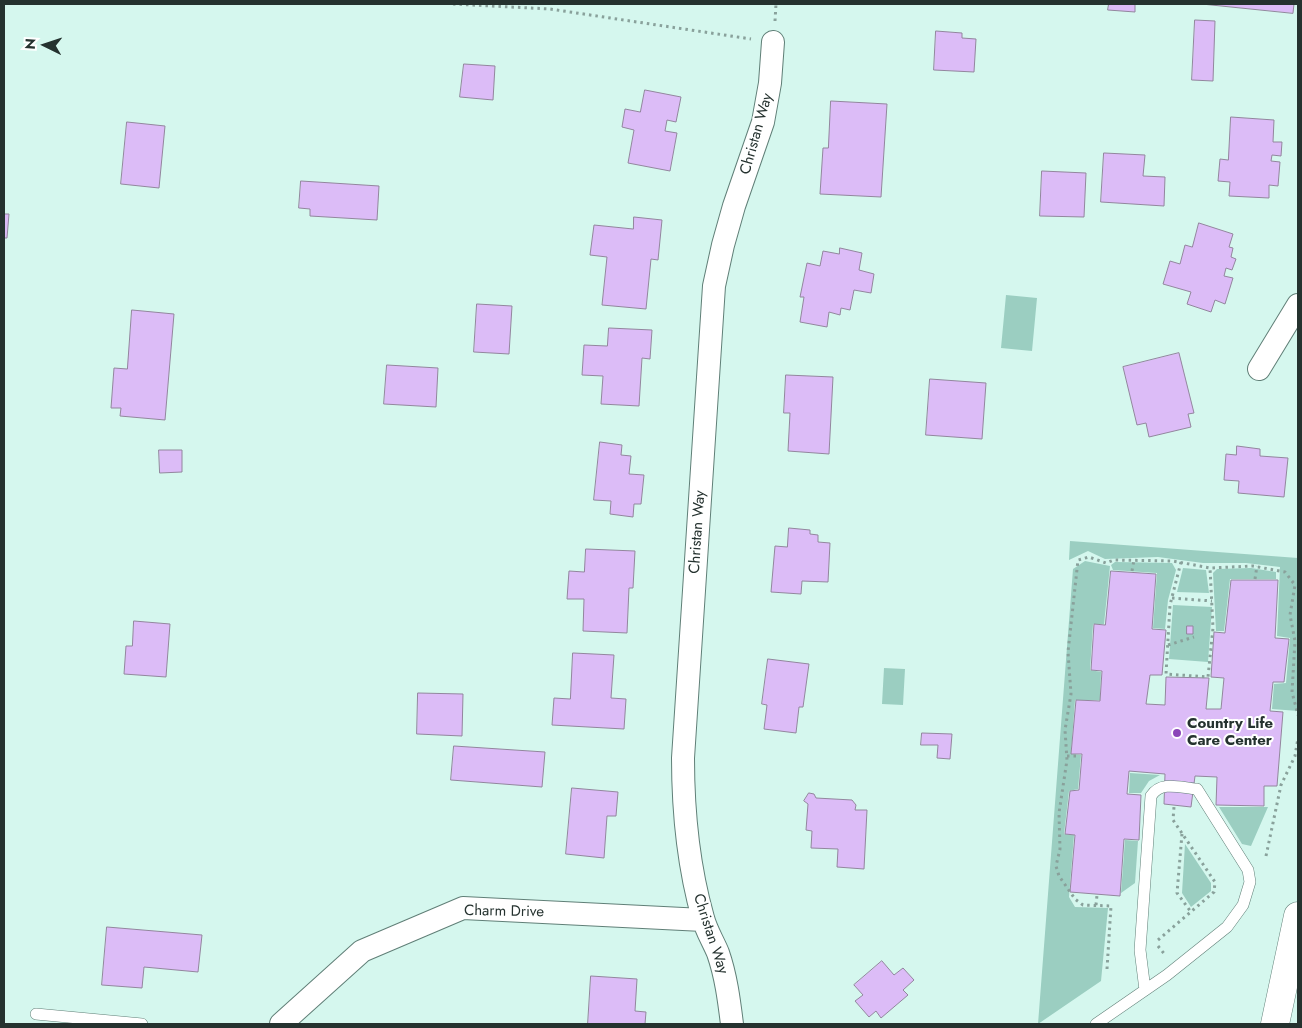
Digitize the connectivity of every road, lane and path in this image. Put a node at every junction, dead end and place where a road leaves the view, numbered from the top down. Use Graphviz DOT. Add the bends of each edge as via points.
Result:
graph roads {
  1 [pos="453,4"];
  2 [pos="776,4"];
  3 [pos="773,42"];
  4 [pos="1298,305"];
  5 [pos="1259,370"];
  6 [pos="1134,560"];
  7 [pos="1181,562"];
  8 [pos="1257,566"];
  9 [pos="1210,568"];
  10 [pos="1132,571"];
  11 [pos="1256,579"];
  12 [pos="1172,598"];
  13 [pos="1212,601"];
  14 [pos="1194,637"];
  15 [pos="1168,645"];
  16 [pos="1298,715"];
  17 [pos="1298,738"];
  18 [pos="1067,756"];
  19 [pos="1080,756"];
  20 [pos="1174,807"];
  21 [pos="1182,833"];
  22 [pos="1266,856"];
  23 [pos="1097,896"];
  24 [pos="1096,905"];
  25 [pos="1191,912"];
  26 [pos="1298,916"];
  27 [pos="703,920"];
  28 [pos="1166,956"];
  29 [pos="1107,969"];
  30 [pos="1145,990"];
  31 [pos="36,1014"];
  32 [pos="142,1024"];
  33 [pos="281,1024"];
  34 [pos="732,1024"];
  35 [pos="1096,1024"];
  36 [pos="1275,1024"];
  1 -- 3 [label="path" via="550,9"];
  2 -- 3 [label="path"];
  3 -- 27 [label="street, Christan Way" via="763,122 732,216 714,286 683,758 688,847"];
  4 -- 5 [label="street"];
  6 -- 7 [label="path"];
  6 -- 10 [label="path"];
  6 -- 18 [label="path" via="1106,563 1089,557 1078,560 1068,652 1071,694 1065,730"];
  7 -- 9 [label="path"];
  7 -- 12 [label="path"];
  8 -- 9 [label="path"];
  8 -- 11 [label="path"];
  8 -- 16 [label="path" via="1285,572 1295,585 1290,615 1295,641 1292,692"];
  9 -- 13 [label="path"];
  12 -- 13 [label="path"];
  12 -- 15 [label="path"];
  13 -- 15 [label="path" via="1208,677 1166,674"];
  14 -- 15 [label="path"];
  17 -- 22 [label="path" via="1295,756 1281,785"];
  18 -- 19 [label="path"];
  18 -- 24 [label="path" via="1056,866 1075,899 1083,905"];
  20 -- 21 [label="path" via="1173,820"];
  21 -- 25 [label="path" via="1177,893"];
  21 -- 25 [label="path" via="1215,882 1214,892"];
  23 -- 24 [label="path"];
  24 -- 29 [label="path" via="1111,906"];
  25 -- 28 [label="path" via="1155,943"];
  26 -- 36 [label="highway"];
  27 -- 33 [label="street, Charm Drive" via="462,908 362,950"];
  27 -- 34 [label="street, Christan Way" via="718,953 728,989"];
  30 -- 30 [label="lane" via="1227,927 1243,905 1250,882 1248,870 1198,790 1162,786 1151,796 1140,950"];
  30 -- 35 [label="lane"];
  31 -- 32 [label="lane"];
}
